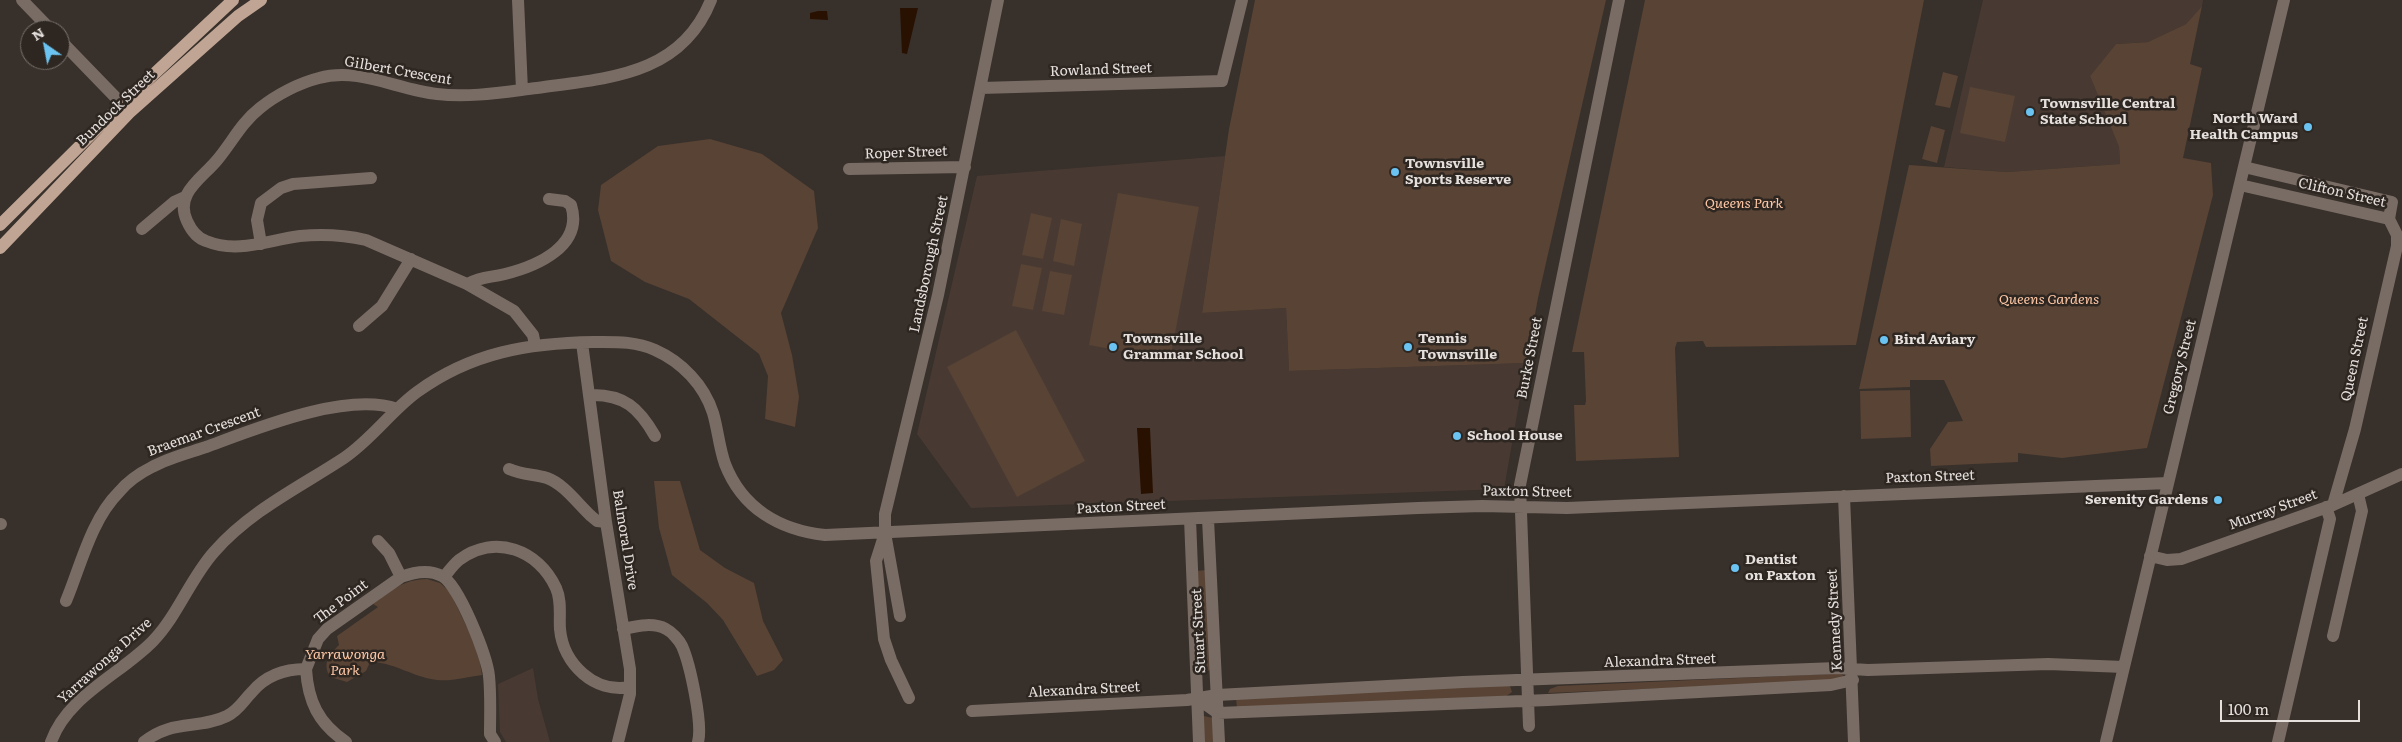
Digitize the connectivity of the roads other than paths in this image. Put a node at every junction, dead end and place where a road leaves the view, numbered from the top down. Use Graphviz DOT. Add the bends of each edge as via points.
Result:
graph roads {
  1 [pos="22,0"];
  2 [pos="233,0"];
  3 [pos="262,0"];
  4 [pos="518,0"];
  5 [pos="712,0"];
  6 [pos="998,0"];
  7 [pos="1242,0"];
  8 [pos="1619,0"];
  9 [pos="2284,0"];
  10 [pos="41,20"];
  11 [pos="70,50"];
  12 [pos="981,88"];
  13 [pos="522,90"];
  14 [pos="122,104"];
  15 [pos="965,167"];
  16 [pos="2244,167"];
  17 [pos="849,169"];
  18 [pos="371,178"];
  19 [pos="2240,184"];
  20 [pos="185,197"];
  21 [pos="550,198"];
  22 [pos="2389,219"];
  23 [pos="0,225"];
  24 [pos="142,230"];
  25 [pos="260,244"];
  26 [pos="0,248"];
  27 [pos="411,258"];
  28 [pos="467,284"];
  29 [pos="358,326"];
  30 [pos="582,342"];
  31 [pos="536,345"];
  32 [pos="590,396"];
  33 [pos="397,409"];
  34 [pos="655,436"];
  35 [pos="509,469"];
  36 [pos="2402,474"];
  37 [pos="2168,482"];
  38 [pos="2358,494"];
  39 [pos="1844,496"];
  40 [pos="2330,506"];
  41 [pos="1521,507"];
  42 [pos="1190,519"];
  43 [pos="1208,519"];
  44 [pos="606,522"];
  45 [pos="885,534"];
  46 [pos="378,541"];
  47 [pos="2150,556"];
  48 [pos="401,577"];
  49 [pos="444,577"];
  50 [pos="66,601"];
  51 [pos="900,616"];
  52 [pos="624,629"];
  53 [pos="2333,636"];
  54 [pos="2124,667"];
  55 [pos="306,669"];
  56 [pos="1852,675"];
  57 [pos="1528,680"];
  58 [pos="630,686"];
  59 [pos="1217,695"];
  60 [pos="909,698"];
  61 [pos="1198,699"];
  62 [pos="1529,699"];
  63 [pos="972,711"];
  64 [pos="1218,713"];
  65 [pos="1528,726"];
  66 [pos="336,740"];
  67 [pos="51,742"];
  68 [pos="144,742"];
  69 [pos="495,742"];
  70 [pos="618,742"];
  71 [pos="698,742"];
  72 [pos="1199,742"];
  73 [pos="1219,742"];
  74 [pos="1854,742"];
  75 [pos="2106,742"];
  76 [pos="2278,742"];
  1 -- 10 [label="street"];
  2 -- 14 [label="main road, Bundock Street"];
  3 -- 26 [label="main road, Bundock Street" via="238,16 129,113"];
  4 -- 13 [label="street"];
  5 -- 13 [label="street, Gilbert Crescent" via="689,38 648,66 605,78"];
  6 -- 12 [label="street, Landsborough Street"];
  7 -- 12 [label="street, Rowland Street" via="1222,81"];
  8 -- 41 [label="street, Burke Street" via="1520,485"];
  9 -- 16 [label="street, Gregory Street"];
  11 -- 14 [label="street"];
  12 -- 15 [label="street, Landsborough Street"];
  13 -- 20 [label="street, Gilbert Crescent" via="456,96 424,93 346,75 318,78 259,108"];
  14 -- 23 [label="main road, Bundock Street"];
  15 -- 17 [label="street, Roper Street"];
  15 -- 45 [label="street, Landsborough Street" via="886,512"];
  16 -- 19 [label="street, Gregory Street"];
  16 -- 22 [label="street, Clifton Street" via="2392,202"];
  18 -- 25 [label="street" via="293,184 281,188 261,203 257,220"];
  19 -- 22 [label="street, Clifton Street"];
  19 -- 37 [label="street, Gregory Street"];
  20 -- 24 [label="street, Gilbert Crescent" via="174,202"];
  20 -- 25 [label="street" via="184,215 191,230 204,240 236,248"];
  21 -- 28 [label="street" via="571,205 572,229 565,245 556,253 519,270 483,277"];
  22 -- 40 [label="street, Queen Street" via="2397,234 2397,246 2355,429"];
  25 -- 27 [label="street" via="300,236 350,236"];
  27 -- 28 [label="street"];
  27 -- 29 [label="street" via="382,306"];
  28 -- 31 [label="street" via="514,311 533,335"];
  30 -- 31 [label="street, Yarrawonga Drive"];
  30 -- 32 [label="street, Balmoral Drive"];
  30 -- 45 [label="street, Yarrawonga Drive" via="639,344 681,366 707,399 725,463 733,479 764,515 807,533"];
  31 -- 33 [label="street, Yarrawonga Drive" via="505,350 474,361 417,392"];
  32 -- 34 [label="street" via="607,395 624,401 639,412"];
  32 -- 44 [label="street, Balmoral Drive"];
  33 -- 50 [label="street, Braemar Crescent" via="384,404 318,410 268,424 154,465 130,482 108,505"];
  33 -- 67 [label="street, Yarrawonga Drive" via="360,446 280,496 214,551 165,628 142,652 75,706"];
  35 -- 44 [label="street" via="556,482 597,521"];
  36 -- 38 [label="street, Murray Street"];
  37 -- 39 [label="street, Paxton Street"];
  37 -- 47 [label="street, Gregory Street"];
  38 -- 40 [label="street, Murray Street"];
  38 -- 53 [label="street" via="2362,511"];
  39 -- 41 [label="street, Paxton Street" via="1567,508"];
  39 -- 56 [label="street, Kennedy Street"];
  40 -- 47 [label="street, Murray Street" via="2181,559"];
  40 -- 76 [label="street, Queen Street" via="2330,519"];
  41 -- 43 [label="street, Paxton Street"];
  41 -- 57 [label="street, Burke Street"];
  42 -- 43 [label="street, Paxton Street"];
  42 -- 45 [label="street, Paxton Street"];
  42 -- 61 [label="street, Stuart Street"];
  43 -- 59 [label="street, Stuart Street"];
  44 -- 52 [label="street, Balmoral Drive"];
  45 -- 51 [label="street, Landsborough Street"];
  45 -- 60 [label="street, Landsborough Street" via="876,561 884,639"];
  46 -- 48 [label="street" via="389,553"];
  47 -- 54 [label="street, Gregory Street"];
  48 -- 49 [label="street, The Point" via="414,572"];
  48 -- 55 [label="street, The Point" via="327,629 318,639"];
  49 -- 58 [label="street" via="457,561 479,550 506,547 531,556 549,574 557,590 560,630 572,663 607,687 619,689"];
  49 -- 69 [label="street" via="456,591 483,650 489,675 490,734"];
  52 -- 58 [label="street, Balmoral Drive"];
  52 -- 71 [label="street" via="654,626 666,629 682,646 699,715"];
  54 -- 56 [label="street, Alexandra Street" via="2048,664"];
  54 -- 75 [label="street, Gregory Street"];
  55 -- 66 [label="street" via="314,710"];
  55 -- 68 [label="street" via="290,669 273,675 226,717 165,728"];
  56 -- 57 [label="street, Alexandra Street"];
  56 -- 62 [label="street, Alexandra Street" via="1831,685"];
  56 -- 74 [label="street, Kennedy Street"];
  57 -- 59 [label="street, Alexandra Street"];
  57 -- 62 [label="street, Burke Street"];
  58 -- 70 [label="street, Balmoral Drive"];
  59 -- 61 [label="street, Alexandra Street"];
  59 -- 64 [label="street, Stuart Street"];
  61 -- 63 [label="street, Alexandra Street"];
  61 -- 64 [label="street"];
  61 -- 72 [label="street, Stuart Street"];
  62 -- 64 [label="street, Alexandra Street"];
  62 -- 65 [label="street, Burke Street"];
  64 -- 73 [label="street, Stuart Street"];
}
